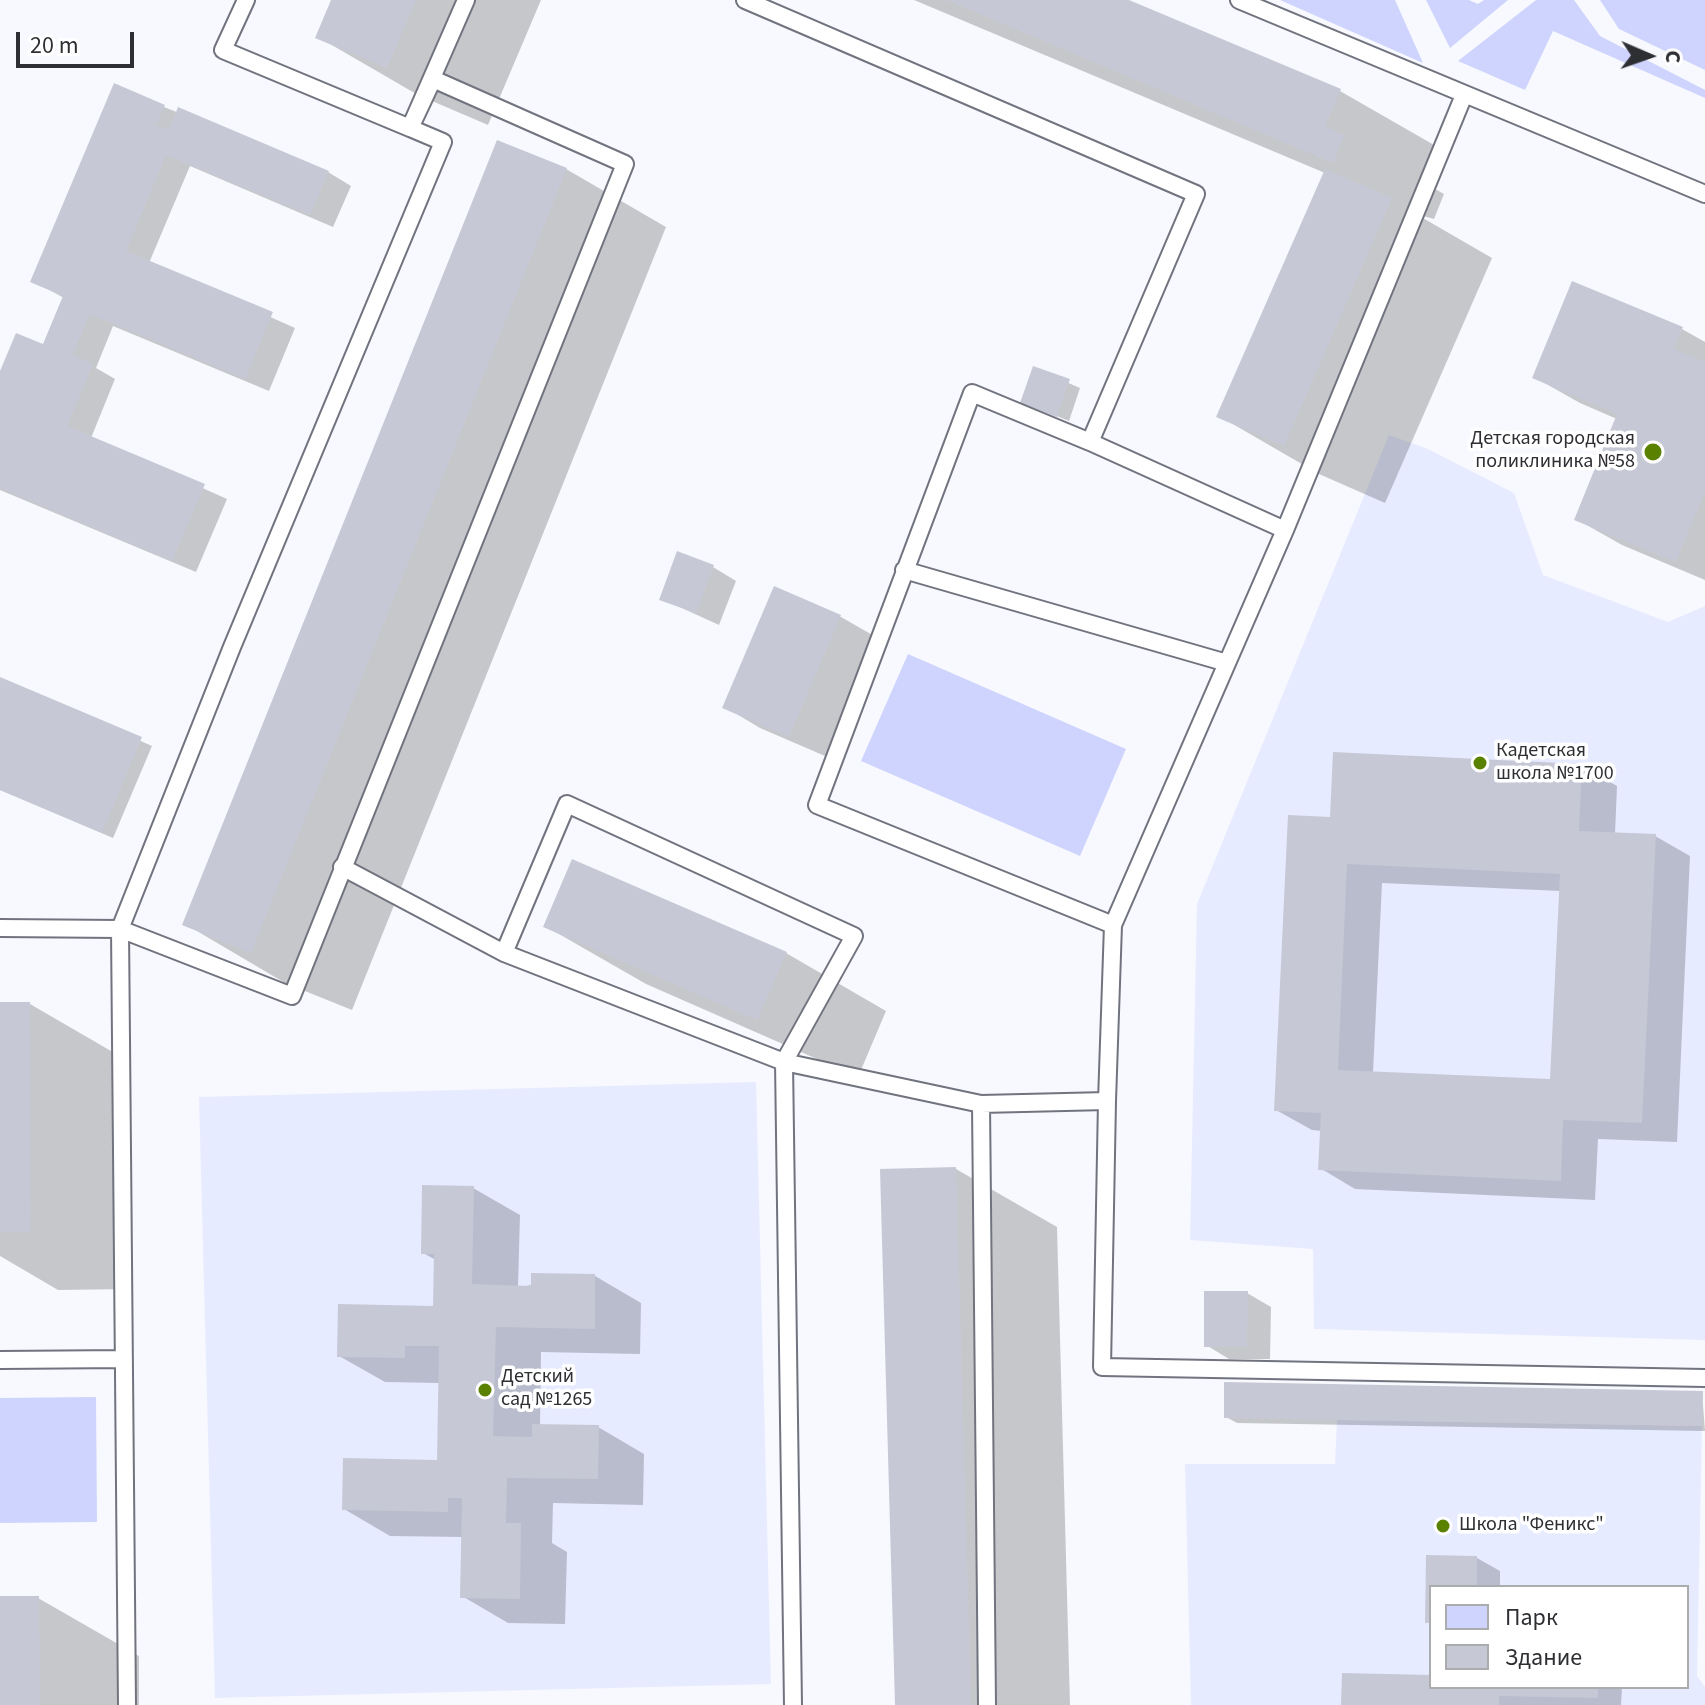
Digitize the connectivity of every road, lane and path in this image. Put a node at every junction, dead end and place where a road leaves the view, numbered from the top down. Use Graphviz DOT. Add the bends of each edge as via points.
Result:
graph roads {
  1 [pos="246,0"];
  2 [pos="466,0"];
  3 [pos="745,0"];
  4 [pos="1239,0"];
  5 [pos="1464,95"];
  6 [pos="410,128"];
  7 [pos="1705,194"];
  8 [pos="1090,442"];
  9 [pos="1285,530"];
  10 [pos="904,570"];
  11 [pos="1227,663"];
  12 [pos="342,867"];
  13 [pos="1113,925"];
  14 [pos="0,928"];
  15 [pos="120,929"];
  16 [pos="504,953"];
  17 [pos="784,1062"];
  18 [pos="1107,1101"];
  19 [pos="981,1104"];
  20 [pos="124,1359"];
  21 [pos="0,1360"];
  22 [pos="1705,1378"];
  23 [pos="127,1705"];
  24 [pos="793,1705"];
  25 [pos="987,1705"];
  1 -- 6 [label="lane" via="223,50"];
  2 -- 6 [label="lane"];
  3 -- 8 [label="lane" via="1196,194"];
  4 -- 5 [label="lane"];
  5 -- 7 [label="lane"];
  5 -- 9 [label="lane"];
  6 -- 12 [label="lane" via="433,79 625,164"];
  6 -- 15 [label="lane" via="443,142"];
  8 -- 9 [label="lane"];
  8 -- 10 [label="lane" via="972,393"];
  9 -- 11 [label="lane"];
  10 -- 11 [label="lane"];
  10 -- 13 [label="lane" via="817,805"];
  11 -- 13 [label="lane"];
  12 -- 15 [label="lane" via="292,996"];
  12 -- 16 [label="lane"];
  13 -- 18 [label="lane"];
  14 -- 15 [label="lane"];
  15 -- 20 [label="lane"];
  16 -- 17 [label="lane"];
  16 -- 17 [label="lane" via="567,804 854,936"];
  17 -- 19 [label="lane"];
  17 -- 24 [label="lane"];
  18 -- 19 [label="lane"];
  18 -- 22 [label="lane" via="1102,1367"];
  19 -- 25 [label="lane"];
  20 -- 21 [label="lane"];
  20 -- 23 [label="lane"];
}
